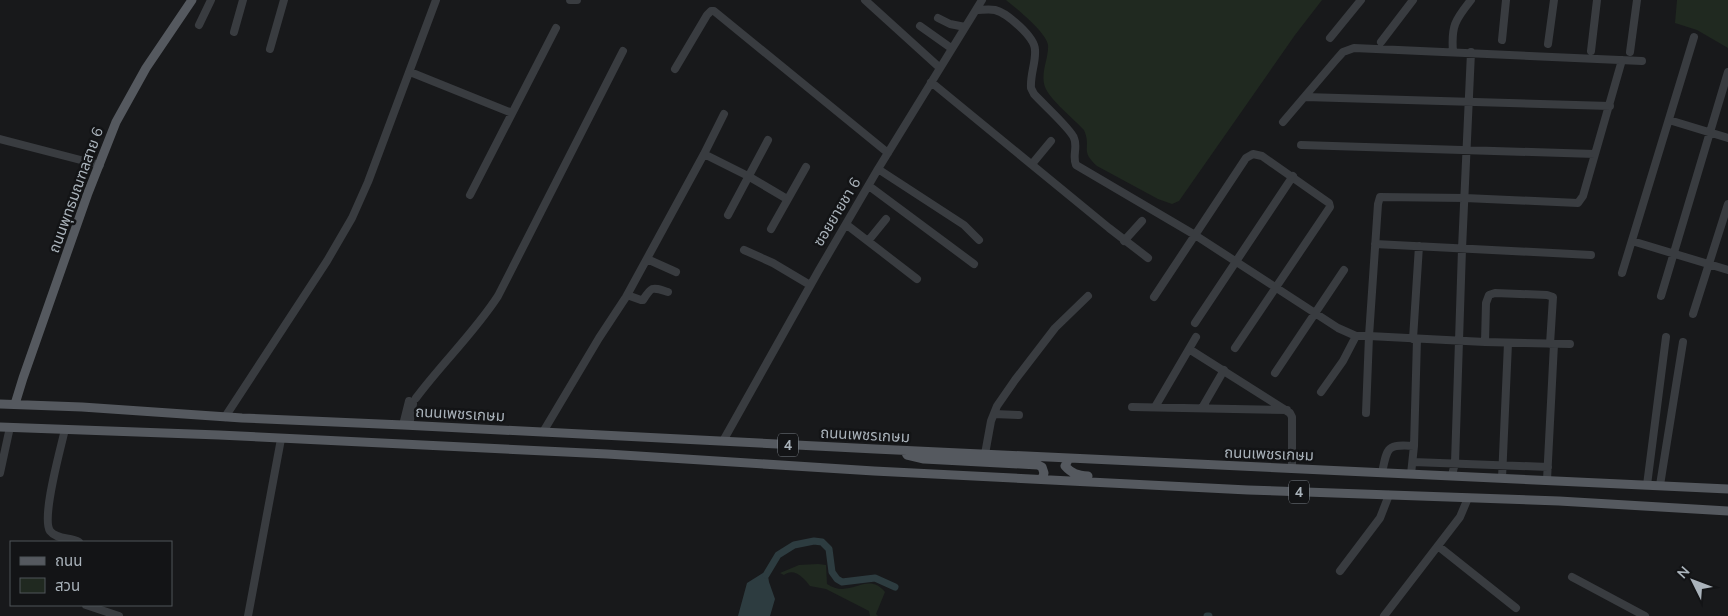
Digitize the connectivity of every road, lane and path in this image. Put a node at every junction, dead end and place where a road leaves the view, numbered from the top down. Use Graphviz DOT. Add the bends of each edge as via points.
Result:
graph roads {
  1 [pos="192,0"];
  2 [pos="211,0"];
  3 [pos="244,0"];
  4 [pos="284,0"];
  5 [pos="436,0"];
  6 [pos="570,0"];
  7 [pos="577,0"];
  8 [pos="865,0"];
  9 [pos="982,0"];
  10 [pos="1360,0"];
  11 [pos="1414,0"];
  12 [pos="1471,0"];
  13 [pos="1506,0"];
  14 [pos="1554,0"];
  15 [pos="1597,0"];
  16 [pos="1637,0"];
  17 [pos="976,10"];
  18 [pos="938,18"];
  19 [pos="199,25"];
  20 [pos="920,26"];
  21 [pos="965,27"];
  22 [pos="556,28"];
  23 [pos="234,32"];
  24 [pos="1694,37"];
  25 [pos="1330,38"];
  26 [pos="1502,40"];
  27 [pos="1382,42"];
  28 [pos="1548,44"];
  29 [pos="951,48"];
  30 [pos="270,49"];
  31 [pos="623,51"];
  32 [pos="1591,51"];
  33 [pos="1453,52"];
  34 [pos="1471,52"];
  35 [pos="1630,52"];
  36 [pos="1622,60"];
  37 [pos="1642,61"];
  38 [pos="940,68"];
  39 [pos="675,69"];
  40 [pos="410,72"];
  41 [pos="1728,72"];
  42 [pos="931,82"];
  43 [pos="1305,97"];
  44 [pos="1468,101"];
  45 [pos="1610,106"];
  46 [pos="512,113"];
  47 [pos="724,114"];
  48 [pos="1669,120"];
  49 [pos="1283,122"];
  50 [pos="1710,132"];
  51 [pos="1728,138"];
  52 [pos="0,139"];
  53 [pos="768,140"];
  54 [pos="1051,141"];
  55 [pos="1301,145"];
  56 [pos="1466,150"];
  57 [pos="888,153"];
  58 [pos="704,154"];
  59 [pos="1595,154"];
  60 [pos="1032,164"];
  61 [pos="100,165"];
  62 [pos="806,167"];
  63 [pos="878,169"];
  64 [pos="748,176"];
  65 [pos="1293,176"];
  66 [pos="868,186"];
  67 [pos="470,195"];
  68 [pos="1465,198"];
  69 [pos="788,199"];
  70 [pos="1728,204"];
  71 [pos="728,215"];
  72 [pos="886,219"];
  73 [pos="1142,221"];
  74 [pos="846,225"];
  75 [pos="771,229"];
  76 [pos="1195,235"];
  77 [pos="979,240"];
  78 [pos="1124,240"];
  79 [pos="868,241"];
  80 [pos="1632,241"];
  81 [pos="1375,244"];
  82 [pos="1419,246"];
  83 [pos="1462,249"];
  84 [pos="744,250"];
  85 [pos="1674,254"];
  86 [pos="1591,255"];
  87 [pos="1148,258"];
  88 [pos="647,260"];
  89 [pos="1237,262"];
  90 [pos="974,264"];
  91 [pos="1708,265"];
  92 [pos="1344,270"];
  93 [pos="1728,270"];
  94 [pos="676,272"];
  95 [pos="1622,274"];
  96 [pos="917,279"];
  97 [pos="810,285"];
  98 [pos="1277,288"];
  99 [pos="668,292"];
  100 [pos="627,294"];
  101 [pos="1088,296"];
  102 [pos="1661,296"];
  103 [pos="1154,297"];
  104 [pos="1315,313"];
  105 [pos="1694,314"];
  106 [pos="1195,323"];
  107 [pos="1356,336"];
  108 [pos="1369,336"];
  109 [pos="1666,336"];
  110 [pos="1196,337"];
  111 [pos="1415,339"];
  112 [pos="1460,341"];
  113 [pos="1485,342"];
  114 [pos="1683,342"];
  115 [pos="1508,343"];
  116 [pos="1552,344"];
  117 [pos="1570,344"];
  118 [pos="1235,348"];
  119 [pos="1189,349"];
  120 [pos="1224,370"];
  121 [pos="1275,373"];
  122 [pos="1321,392"];
  123 [pos="0,404"];
  124 [pos="15,404"];
  125 [pos="1132,407"];
  126 [pos="1155,407"];
  127 [pos="1202,408"];
  128 [pos="1287,410"];
  129 [pos="1366,413"];
  130 [pos="994,414"];
  131 [pos="1018,415"];
  132 [pos="225,417"];
  133 [pos="406,425"];
  134 [pos="0,426"];
  135 [pos="10,426"];
  136 [pos="65,429"];
  137 [pos="543,432"];
  138 [pos="281,439"];
  139 [pos="723,442"];
  140 [pos="1414,446"];
  141 [pos="905,451"];
  142 [pos="985,454"];
  143 [pos="1069,458"];
  144 [pos="1413,462"];
  145 [pos="1455,463"];
  146 [pos="1502,466"];
  147 [pos="1548,468"];
  148 [pos="1292,469"];
  149 [pos="1382,472"];
  150 [pos="0,473"];
  151 [pos="1411,474"];
  152 [pos="1452,475"];
  153 [pos="1502,478"];
  154 [pos="1042,479"];
  155 [pos="1547,480"];
  156 [pos="1164,485"];
  157 [pos="1647,485"];
  158 [pos="1660,486"];
  159 [pos="1728,489"];
  160 [pos="1388,495"];
  161 [pos="1468,498"];
  162 [pos="1728,511"];
  163 [pos="76,541"];
  164 [pos="1438,546"];
  165 [pos="1340,571"];
  166 [pos="1572,577"];
  167 [pos="89,606"];
  168 [pos="1516,608"];
  169 [pos="1388,614"];
  170 [pos="119,616"];
  171 [pos="248,616"];
  172 [pos="1646,616"];
  1 -- 61 [label="main road, ถนนพุทธมณฑลสาย 6" via="126,101"];
  2 -- 19 [label="street"];
  3 -- 23 [label="street"];
  4 -- 30 [label="street"];
  5 -- 40 [label="street"];
  6 -- 7 [label="street"];
  8 -- 38 [label="street"];
  9 -- 17 [label="street, ซอยยายชา 6"];
  10 -- 25 [label="street"];
  11 -- 27 [label="street"];
  12 -- 33 [label="street" via="1453,27"];
  13 -- 26 [label="street"];
  14 -- 28 [label="street"];
  15 -- 32 [label="street"];
  16 -- 35 [label="street"];
  17 -- 21 [label="street, ซอยยายชา 6"];
  17 -- 76 [label="street" via="1002,13 1026,32 1033,42 1036,48 1031,88 1074,136 1076,165"];
  18 -- 21 [label="street"];
  20 -- 29 [label="street"];
  21 -- 29 [label="street, ซอยยายชา 6"];
  22 -- 46 [label="street"];
  24 -- 48 [label="street"];
  29 -- 38 [label="street, ซอยยายชา 6"];
  31 -- 133 [label="street" via="498,296 485,317 413,399"];
  33 -- 34 [label="street"];
  33 -- 43 [label="street" via="1354,48 1334,61"];
  34 -- 36 [label="street"];
  34 -- 44 [label="street"];
  36 -- 37 [label="street"];
  36 -- 45 [label="street"];
  38 -- 42 [label="street, ซอยยายชา 6"];
  39 -- 57 [label="street" via="714,11"];
  40 -- 46 [label="street"];
  40 -- 132 [label="street" via="348,225"];
  41 -- 50 [label="street"];
  42 -- 57 [label="street, ซอยยายชา 6"];
  42 -- 60 [label="street"];
  43 -- 44 [label="street"];
  43 -- 49 [label="street"];
  44 -- 45 [label="street"];
  44 -- 56 [label="street"];
  45 -- 59 [label="street"];
  46 -- 67 [label="street"];
  47 -- 58 [label="street"];
  48 -- 50 [label="street"];
  48 -- 80 [label="street"];
  50 -- 51 [label="street"];
  50 -- 85 [label="street"];
  52 -- 61 [label="street"];
  53 -- 64 [label="street"];
  54 -- 60 [label="street"];
  55 -- 56 [label="street"];
  56 -- 59 [label="street"];
  56 -- 68 [label="street"];
  57 -- 63 [label="street, ซอยยายชา 6"];
  58 -- 64 [label="street"];
  58 -- 88 [label="street"];
  59 -- 68 [label="street" via="1578,203"];
  60 -- 78 [label="street"];
  61 -- 124 [label="main road, ถนนพุทธมณฑลสาย 6"];
  62 -- 69 [label="street"];
  63 -- 66 [label="street, ซอยยายชา 6"];
  63 -- 77 [label="street" via="964,224"];
  64 -- 69 [label="street"];
  64 -- 71 [label="street"];
  65 -- 76 [label="street" via="1262,156 1250,155"];
  65 -- 89 [label="street"];
  65 -- 98 [label="street" via="1330,207"];
  66 -- 74 [label="street, ซอยยายชา 6"];
  66 -- 90 [label="street"];
  68 -- 81 [label="street" via="1380,197"];
  68 -- 83 [label="street"];
  69 -- 75 [label="street"];
  70 -- 91 [label="street"];
  72 -- 79 [label="street"];
  73 -- 78 [label="street"];
  74 -- 79 [label="street"];
  74 -- 97 [label="street, ซอยยายชา 6"];
  76 -- 89 [label="street"];
  76 -- 103 [label="street"];
  78 -- 87 [label="street"];
  79 -- 96 [label="street"];
  80 -- 85 [label="street"];
  80 -- 95 [label="street"];
  81 -- 82 [label="street"];
  81 -- 108 [label="street"];
  82 -- 83 [label="street"];
  82 -- 111 [label="street"];
  83 -- 86 [label="street"];
  83 -- 112 [label="street"];
  84 -- 97 [label="street"];
  85 -- 91 [label="street"];
  85 -- 102 [label="street"];
  88 -- 94 [label="street"];
  88 -- 100 [label="street"];
  89 -- 98 [label="street"];
  89 -- 106 [label="street"];
  91 -- 93 [label="street"];
  91 -- 105 [label="street"];
  92 -- 104 [label="street"];
  97 -- 139 [label="street, ซอยยายชา 6"];
  98 -- 104 [label="street"];
  98 -- 118 [label="street"];
  99 -- 100 [label="street" via="651,288 643,300"];
  100 -- 137 [label="street"];
  101 -- 130 [label="street" via="1055,328 1015,380"];
  104 -- 107 [label="street"];
  104 -- 121 [label="street"];
  107 -- 108 [label="street"];
  107 -- 122 [label="street"];
  108 -- 111 [label="street"];
  108 -- 129 [label="street"];
  109 -- 157 [label="street"];
  110 -- 119 [label="street"];
  111 -- 112 [label="street"];
  111 -- 140 [label="street"];
  112 -- 113 [label="street"];
  112 -- 145 [label="street"];
  113 -- 115 [label="street"];
  113 -- 116 [label="street" via="1486,303 1489,295 1495,293 1553,297"];
  114 -- 158 [label="street"];
  115 -- 116 [label="street"];
  115 -- 146 [label="street"];
  116 -- 117 [label="street"];
  116 -- 147 [label="street"];
  119 -- 120 [label="street"];
  119 -- 126 [label="street"];
  120 -- 127 [label="street"];
  120 -- 128 [label="street"];
  123 -- 124 [label="main road, ถนนเพชรเกษม / 4"];
  124 -- 132 [label="main road, ถนนเพชรเกษม / 4"];
  125 -- 126 [label="street"];
  126 -- 127 [label="street"];
  127 -- 128 [label="street"];
  128 -- 148 [label="street" via="1292,417"];
  130 -- 131 [label="street"];
  130 -- 142 [label="street"];
  132 -- 133 [label="main road, ถนนเพชรเกษม / 4"];
  133 -- 137 [label="main road, ถนนเพชรเกษม / 4"];
  134 -- 135 [label="main road, 4"];
  135 -- 136 [label="main road, 4"];
  135 -- 150 [label="street"];
  136 -- 138 [label="main road, 4"];
  136 -- 163 [label="street" via="47,524 54,535"];
  137 -- 139 [label="main road, ถนนเพชรเกษม / 4"];
  138 -- 154 [label="main road, 4"];
  138 -- 171 [label="street"];
  139 -- 141 [label="main road, ถนนเพชรเกษม / 4"];
  140 -- 144 [label="street"];
  140 -- 149 [label="street" via="1391,447"];
  141 -- 142 [label="main road, ถนนเพชรเกษม / 4"];
  141 -- 154 [label="main road" via="907,455 924,459 1038,465 1044,473"];
  142 -- 143 [label="main road, ถนนเพชรเกษม / 4"];
  143 -- 148 [label="main road, ถนนเพชรเกษม / 4"];
  143 -- 156 [label="main road" via="1065,466 1076,475 1153,479"];
  144 -- 145 [label="street"];
  144 -- 151 [label="street"];
  145 -- 146 [label="street"];
  145 -- 152 [label="street"];
  146 -- 147 [label="street"];
  146 -- 153 [label="street"];
  147 -- 155 [label="street"];
  148 -- 149 [label="main road, ถนนเพชรเกษม / 4"];
  149 -- 151 [label="main road, ถนนเพชรเกษม / 4"];
  151 -- 152 [label="main road, ถนนเพชรเกษม / 4"];
  152 -- 153 [label="main road, ถนนเพชรเกษม / 4"];
  153 -- 155 [label="main road, ถนนเพชรเกษม / 4"];
  154 -- 156 [label="main road, 4"];
  155 -- 157 [label="main road, ถนนเพชรเกษม / 4"];
  156 -- 160 [label="main road, 4"];
  157 -- 158 [label="main road, ถนนเพชรเกษม / 4"];
  158 -- 159 [label="main road, ถนนเพชรเกษม / 4"];
  160 -- 161 [label="main road, 4"];
  160 -- 165 [label="street" via="1380,518"];
  161 -- 162 [label="main road, 4"];
  161 -- 164 [label="street" via="1460,516"];
  164 -- 168 [label="street"];
  164 -- 169 [label="street"];
  166 -- 172 [label="street"];
  167 -- 170 [label="street"];
}
